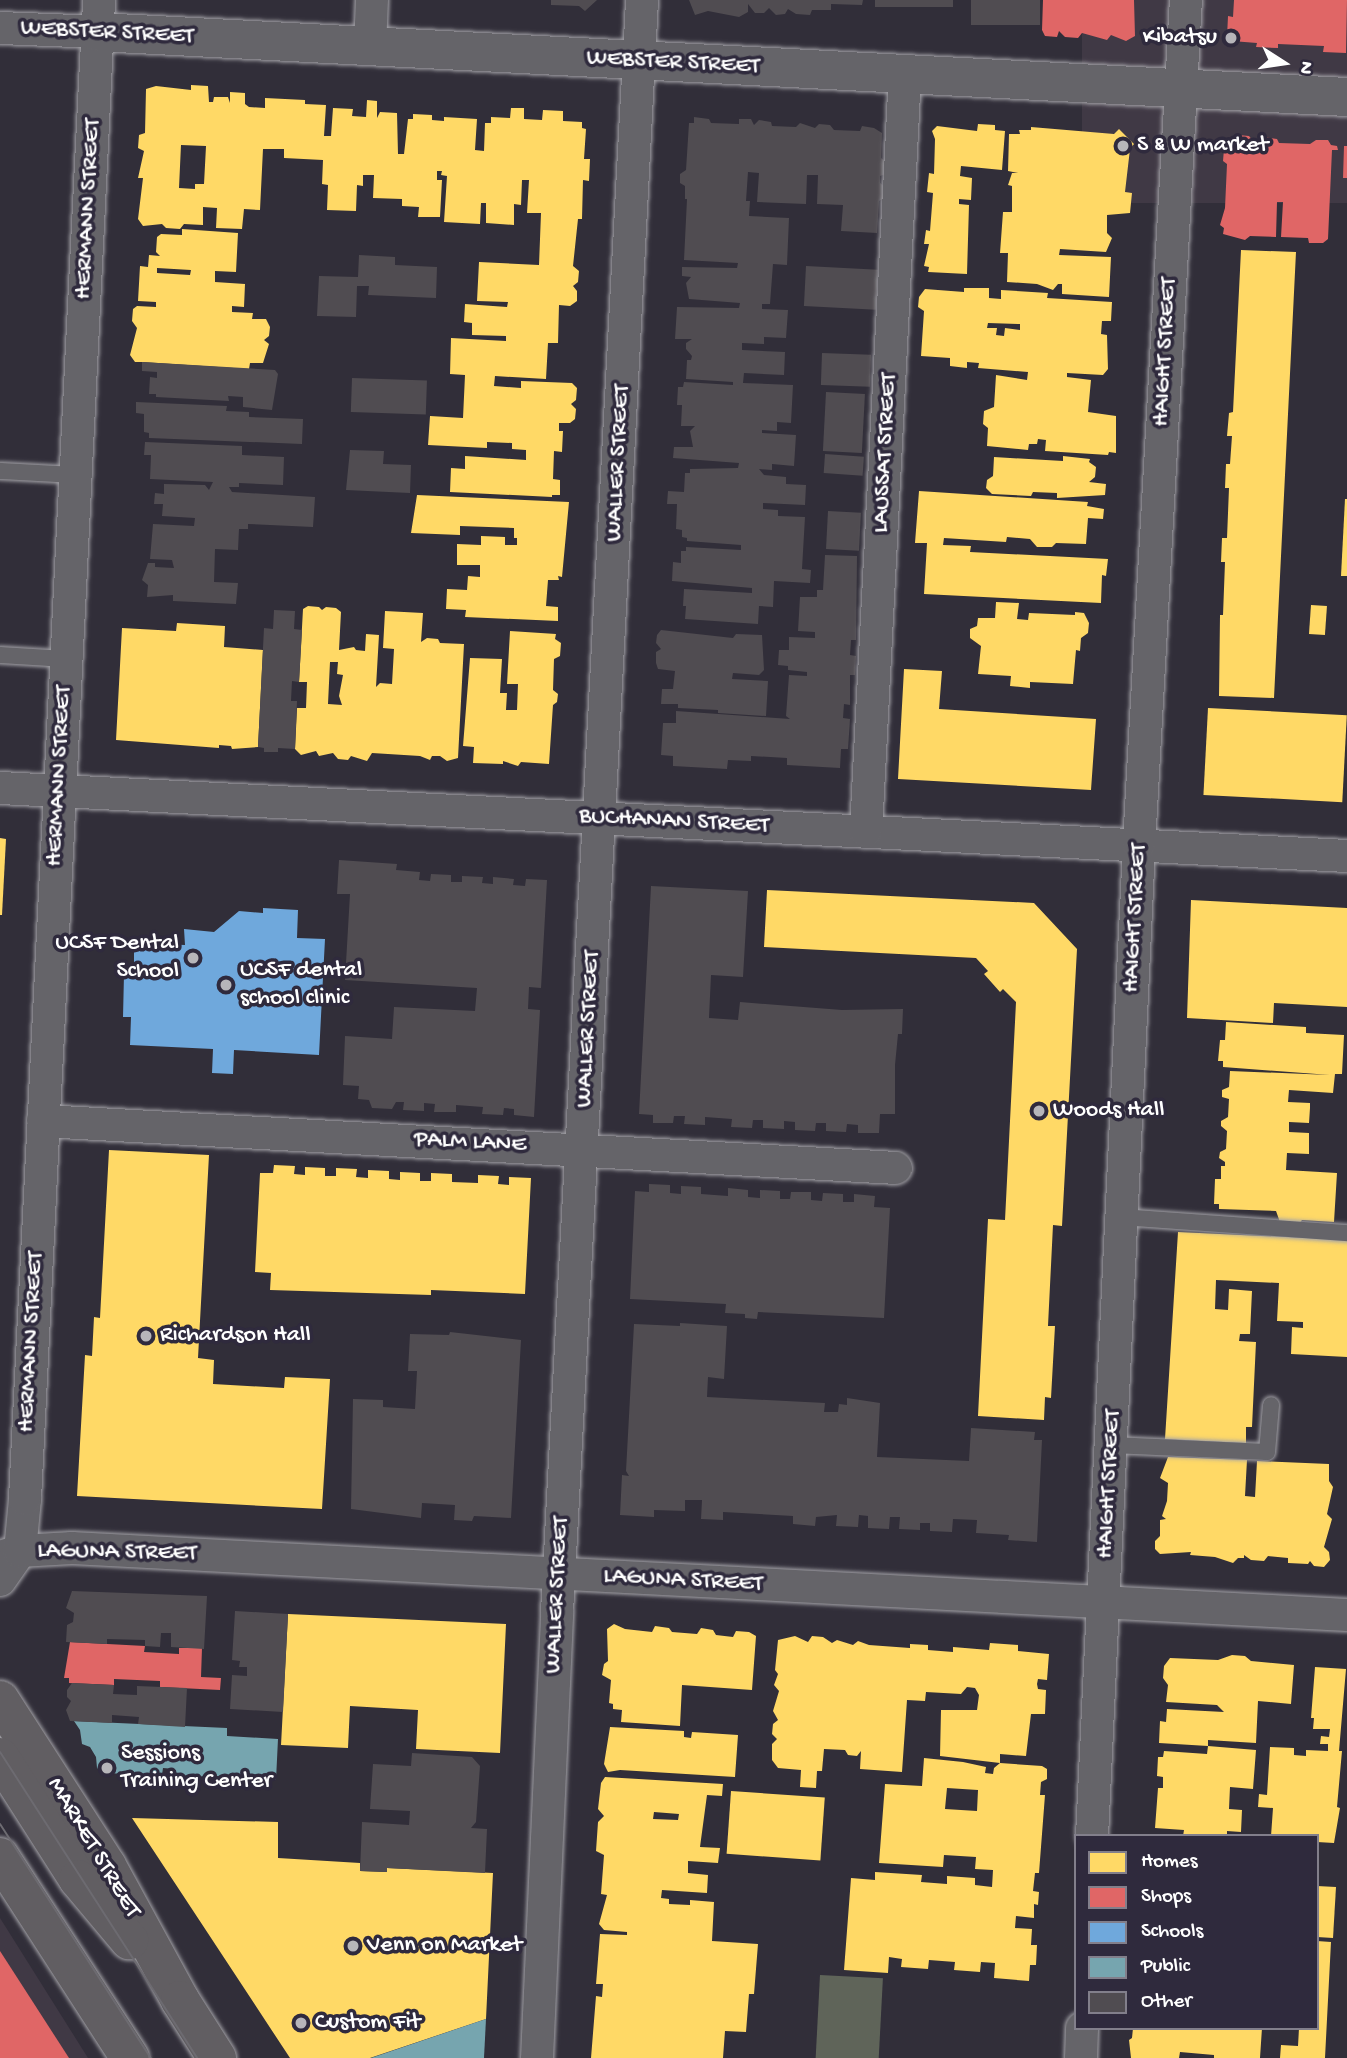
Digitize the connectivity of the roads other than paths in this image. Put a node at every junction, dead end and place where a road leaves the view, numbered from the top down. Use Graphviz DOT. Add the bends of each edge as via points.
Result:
graph roads {
  1 [pos="372,0"];
  2 [pos="642,0"];
  3 [pos="1186,0"];
  4 [pos="98,16"];
  5 [pos="0,27"];
  6 [pos="370,47"];
  7 [pos="639,61"];
  8 [pos="905,75"];
  9 [pos="1182,89"];
  10 [pos="1347,97"];
  11 [pos="0,471"];
  12 [pos="76,475"];
  13 [pos="0,655"];
  14 [pos="66,660"];
  15 [pos="0,788"];
  16 [pos="60,791"];
  17 [pos="601,818"];
  18 [pos="866,831"];
  19 [pos="1139,845"];
  20 [pos="1347,856"];
  21 [pos="43,1121"];
  22 [pos="583,1150"];
  23 [pos="896,1168"];
  24 [pos="1122,1217"];
  25 [pos="1347,1233"];
  26 [pos="1271,1405"];
  27 [pos="1112,1445"];
  28 [pos="10,1554"];
  29 [pos="559,1574"];
  30 [pos="0,1580"];
  31 [pos="1104,1603"];
  32 [pos="1347,1615"];
  33 [pos="0,1700"];
  34 [pos="0,1757"];
  35 [pos="1092,1834"];
  36 [pos="0,1857"];
  37 [pos="180,2000"];
  38 [pos="1082,2030"];
  39 [pos="130,2058"];
  40 [pos="217,2058"];
  41 [pos="537,2058"];
  42 [pos="1081,2058"];
  1 -- 6 [label="street"];
  2 -- 7 [label="street, WALLER STREET"];
  3 -- 9 [label="street, HAIGHT STREET"];
  4 -- 5 [label="street, WEBSTER STREET"];
  4 -- 6 [label="street, WEBSTER STREET"];
  4 -- 12 [label="street, HERMANN STREET"];
  6 -- 7 [label="street, WEBSTER STREET"];
  7 -- 8 [label="street, WEBSTER STREET"];
  7 -- 17 [label="street, WALLER STREET"];
  8 -- 9 [label="street, WEBSTER STREET"];
  8 -- 18 [label="street, LAUSSAT STREET"];
  9 -- 10 [label="street, WEBSTER STREET"];
  9 -- 19 [label="street, HAIGHT STREET"];
  11 -- 12 [label="lane"];
  12 -- 14 [label="street, HERMANN STREET"];
  13 -- 14 [label="lane"];
  14 -- 16 [label="street, HERMANN STREET"];
  15 -- 16 [label="street, BUCHANAN STREET"];
  16 -- 17 [label="street, BUCHANAN STREET"];
  16 -- 21 [label="street, HERMANN STREET"];
  17 -- 18 [label="street, BUCHANAN STREET"];
  17 -- 22 [label="street, WALLER STREET"];
  18 -- 19 [label="street, BUCHANAN STREET"];
  19 -- 20 [label="street, BUCHANAN STREET"];
  19 -- 24 [label="street, HAIGHT STREET"];
  21 -- 22 [label="street, PALM LANE"];
  21 -- 28 [label="street, HERMANN STREET"];
  22 -- 23 [label="street, PALM LANE"];
  22 -- 29 [label="street, WALLER STREET"];
  24 -- 25 [label="lane"];
  24 -- 27 [label="street, HAIGHT STREET"];
  26 -- 27 [label="lane" via="1267,1452"];
  27 -- 31 [label="street, HAIGHT STREET"];
  28 -- 29 [label="street, LAGUNA STREET" via="72,1548"];
  28 -- 30 [label="street, LAGUNA STREET"];
  29 -- 31 [label="street, LAGUNA STREET"];
  29 -- 41 [label="street, WALLER STREET"];
  31 -- 32 [label="street, LAGUNA STREET"];
  31 -- 35 [label="street, HAIGHT STREET"];
  33 -- 37 [label="main road, MARKET STREET" via="107,1866"];
  34 -- 37 [label="main road, MARKET STREET" via="78,1879"];
  36 -- 39 [label="main road"];
  37 -- 40 [label="main road, MARKET STREET"];
  38 -- 42 [label="street"];
}
